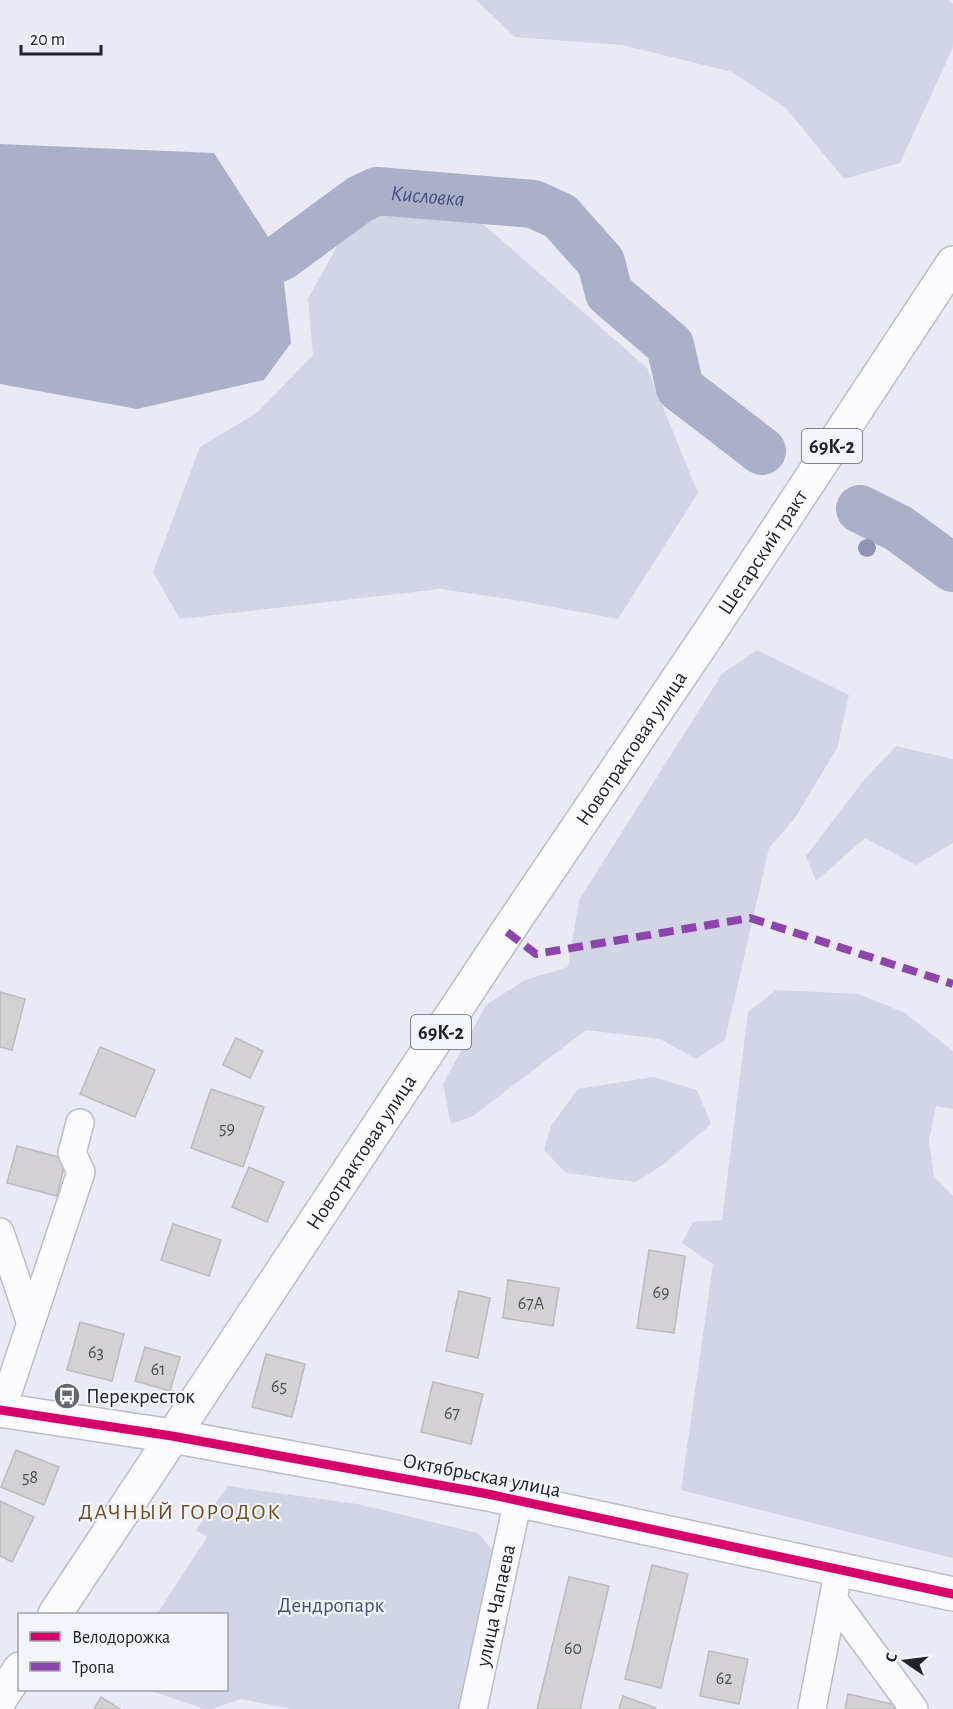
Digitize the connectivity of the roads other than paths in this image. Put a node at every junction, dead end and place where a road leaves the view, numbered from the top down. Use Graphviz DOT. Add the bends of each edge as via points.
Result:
graph roads {
  1 [pos="953,263"];
  2 [pos="711,630"];
  3 [pos="80,1123"];
  4 [pos="0,1232"];
  5 [pos="30,1321"];
  6 [pos="1,1410"];
  7 [pos="172,1436"];
  8 [pos="518,1500"];
  9 [pos="836,1584"];
  10 [pos="953,1594"];
  11 [pos="56,1613"];
  12 [pos="18,1672"];
  13 [pos="0,1699"];
  14 [pos="474,1709"];
  15 [pos="812,1709"];
  16 [pos="914,1709"];
  1 -- 2 [label="main road, Шегарский тракт / 69К-2"];
  2 -- 7 [label="main road, Новотрактовая улица / 69К-2"];
  3 -- 5 [label="street" via="72,1153 81,1172"];
  4 -- 5 [label="street"];
  5 -- 6 [label="street"];
  6 -- 7 [label="main road, Октябрьская улица"];
  7 -- 8 [label="main road, Октябрьская улица"];
  7 -- 11 [label="main road, 69К-2"];
  8 -- 9 [label="main road, Октябрьская улица"];
  8 -- 14 [label="street, улица Чапаева"];
  9 -- 10 [label="main road, Октябрьская улица"];
  9 -- 15 [label="street"];
  9 -- 16 [label="street"];
  12 -- 13 [label="main road"];
}
